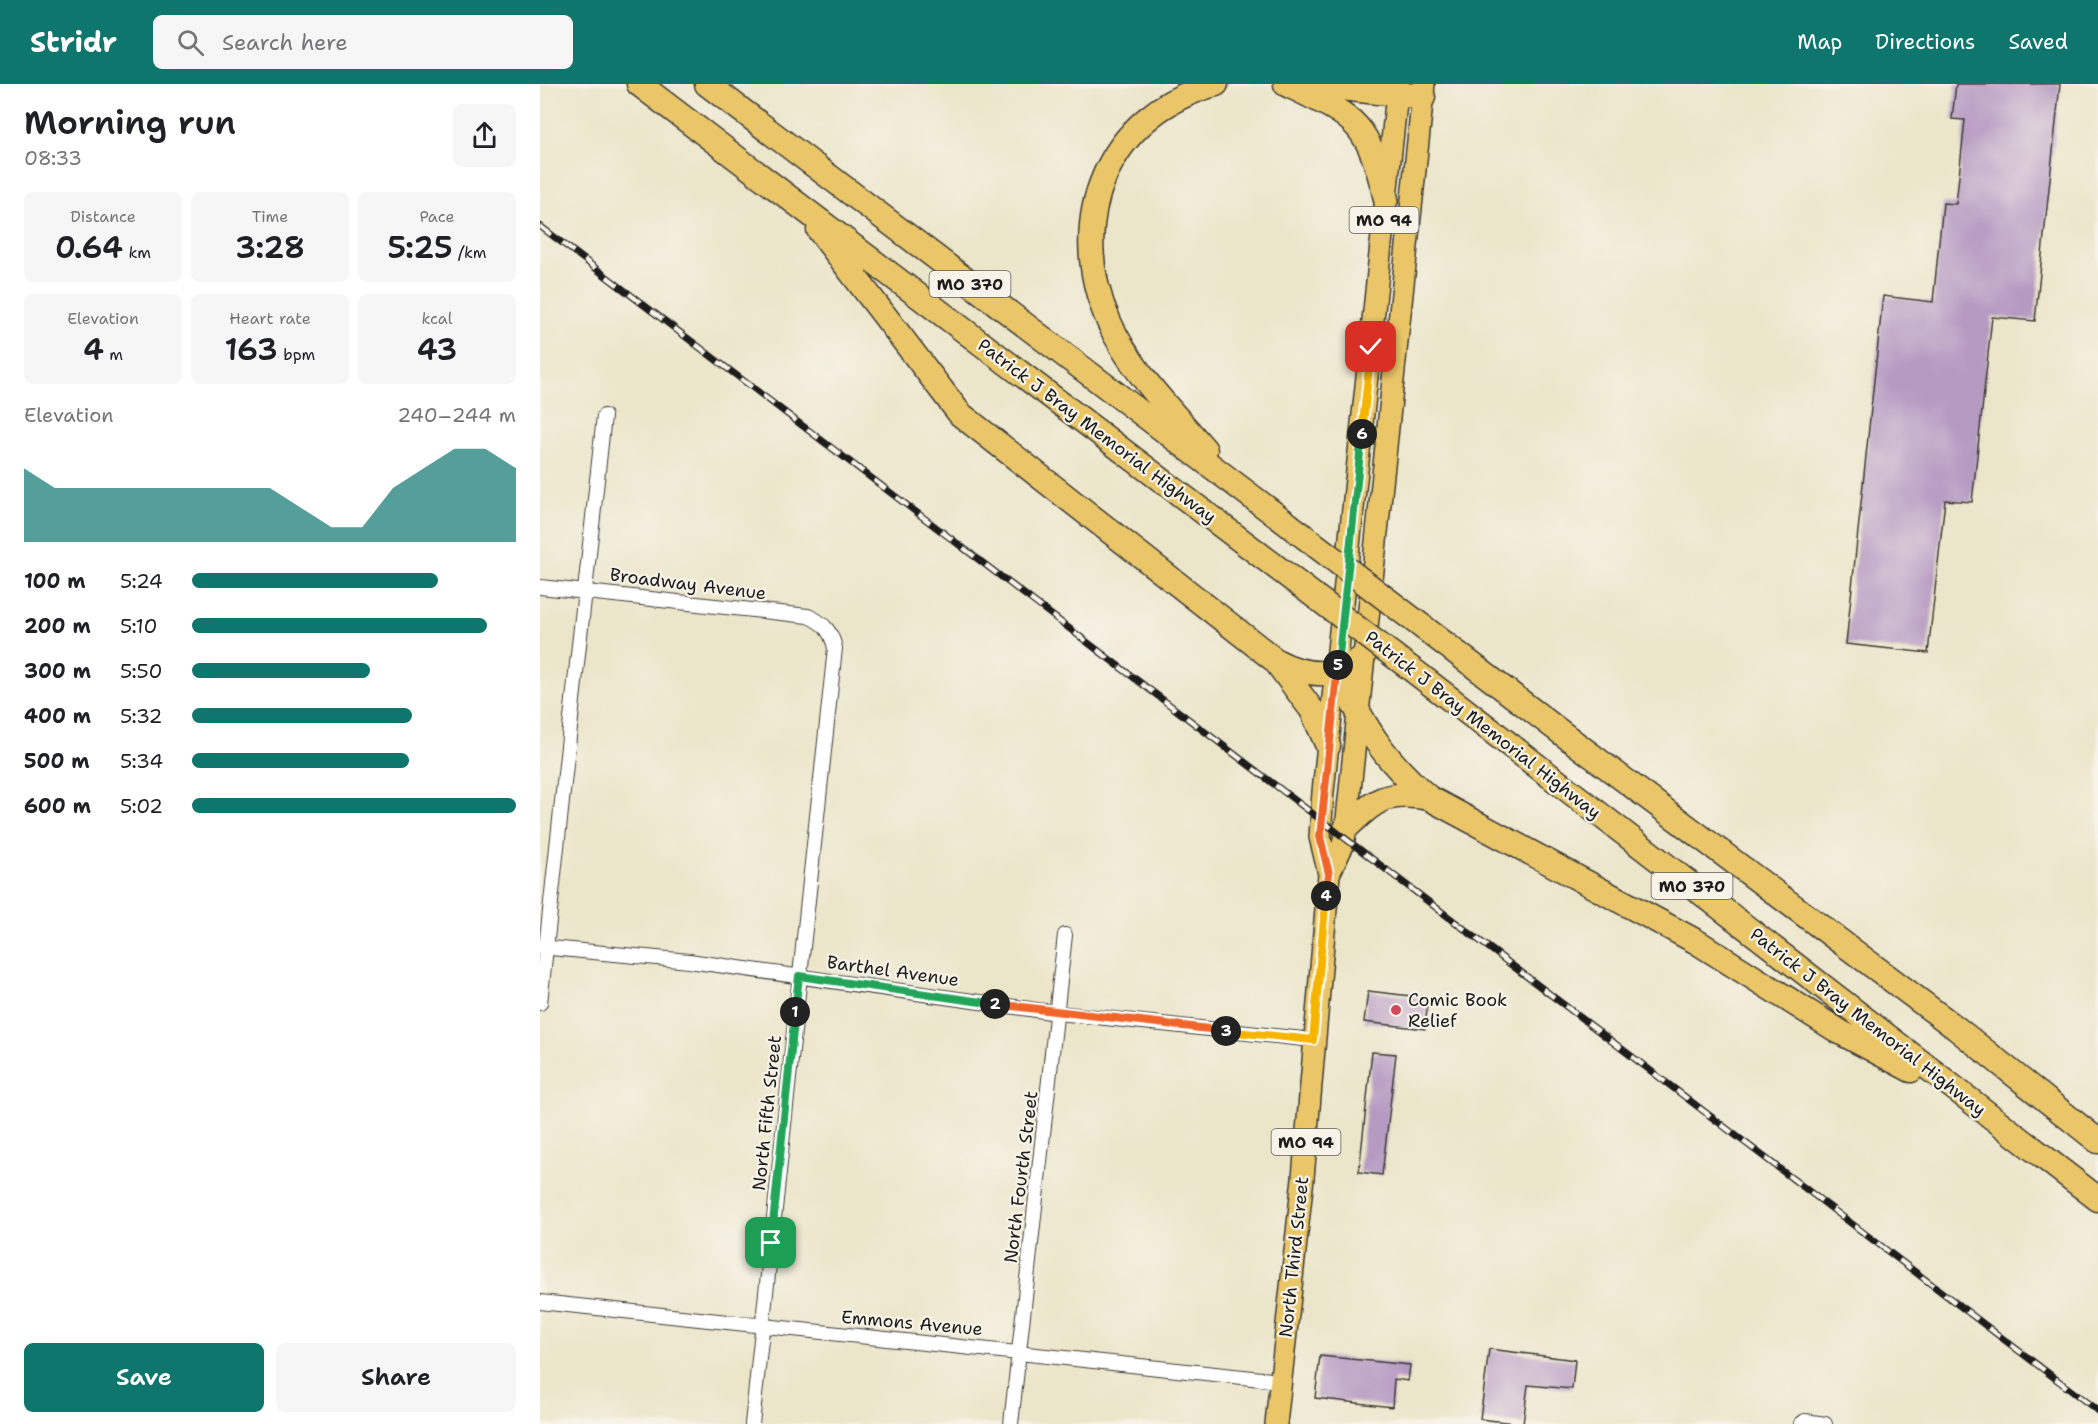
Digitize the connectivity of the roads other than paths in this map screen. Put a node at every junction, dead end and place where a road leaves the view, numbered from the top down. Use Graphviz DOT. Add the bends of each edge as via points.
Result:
graph roads {
  1 [pos="639,84"];
  2 [pos="707,84"];
  3 [pos="1216,84"];
  4 [pos="1286,84"];
  5 [pos="1305,84"];
  6 [pos="1398,89"];
  7 [pos="1423,90"];
  8 [pos="1386,199"];
  9 [pos="801,207"];
  10 [pos="604,416"];
  11 [pos="1234,484"];
  12 [pos="540,587"];
  13 [pos="584,590"];
  14 [pos="828,629"];
  15 [pos="1363,657"];
  16 [pos="1276,661"];
  17 [pos="1337,671"];
  18 [pos="1357,711"];
  19 [pos="1328,746"];
  20 [pos="1429,798"];
  21 [pos="1346,828"];
  22 [pos="1329,874"];
  23 [pos="1065,934"];
  24 [pos="543,948"];
  25 [pos="799,976"];
  26 [pos="540,1003"];
  27 [pos="1058,1013"];
  28 [pos="1313,1040"];
  29 [pos="1969,1101"];
  30 [pos="2098,1141"];
  31 [pos="2097,1198"];
  32 [pos="540,1302"];
  33 [pos="762,1326"];
  34 [pos="1018,1351"];
  35 [pos="1280,1381"];
  36 [pos="752,1424"];
  37 [pos="1011,1424"];
  38 [pos="1276,1424"];
  39 [pos="1801,1424"];
  40 [pos="1825,1424"];
  1 -- 9 [label="highway, Patrick J Bray Memorial Highway / MO 370"];
  2 -- 11 [label="highway, MO 370"];
  3 -- 11 [label="highway" via="1172,100 1126,138 1099,187 1090,243 1092,272 1100,298 1123,349"];
  4 -- 8 [label="highway" via="1353,120 1371,147"];
  5 -- 6 [label="highway"];
  6 -- 7 [label="highway"];
  6 -- 8 [label="main road, North Third Street / MO 94"];
  7 -- 15 [label="main road, North Third Street / MO 94"];
  8 -- 17 [label="main road, North Third Street / MO 94"];
  9 -- 16 [label="highway" via="960,414"];
  9 -- 29 [label="highway, Patrick J Bray Memorial Highway / MO 370, bridge" via="1414,671"];
  10 -- 13 [label="street"];
  11 -- 30 [label="highway, MO 370, bridge" via="1946,1020"];
  12 -- 13 [label="street, Broadway Avenue"];
  13 -- 14 [label="street, Broadway Avenue" via="808,616"];
  13 -- 24 [label="street"];
  14 -- 25 [label="street, North Fifth Street" via="835,648"];
  15 -- 17 [label="highway"];
  15 -- 18 [label="main road, North Third Street / MO 94"];
  16 -- 17 [label="highway" via="1302,672"];
  16 -- 19 [label="highway" via="1312,710"];
  17 -- 18 [label="highway"];
  17 -- 19 [label="main road, North Third Street / MO 94"];
  18 -- 20 [label="highway" via="1388,759"];
  18 -- 21 [label="main road, North Third Street / MO 94"];
  19 -- 22 [label="main road, North Third Street / MO 94" via="1320,837"];
  20 -- 21 [label="highway" via="1397,793 1387,796 1365,809"];
  20 -- 29 [label="highway" via="1697,942 1840,1032"];
  21 -- 22 [label="main road, North Third Street / MO 94" via="1343,845"];
  22 -- 28 [label="main road, North Third Street / MO 94"];
  23 -- 27 [label="street, North Fourth Street"];
  24 -- 25 [label="street, Barthel Avenue"];
  24 -- 26 [label="street"];
  25 -- 27 [label="street, Barthel Avenue"];
  25 -- 33 [label="street, North Fifth Street"];
  27 -- 28 [label="street, Barthel Avenue"];
  27 -- 34 [label="street, North Fourth Street"];
  28 -- 35 [label="main road, North Third Street / MO 94" via="1303,1178"];
  29 -- 31 [label="highway, Patrick J Bray Memorial Highway / MO 370"];
  32 -- 33 [label="street, Emmons Avenue"];
  33 -- 34 [label="street, Emmons Avenue"];
  33 -- 36 [label="street, North Fifth Street"];
  34 -- 35 [label="street, Emmons Avenue"];
  34 -- 37 [label="street, North Fourth Street"];
  35 -- 38 [label="main road, North Third Street / MO 94"];
  39 -- 40 [label="street"];
}
